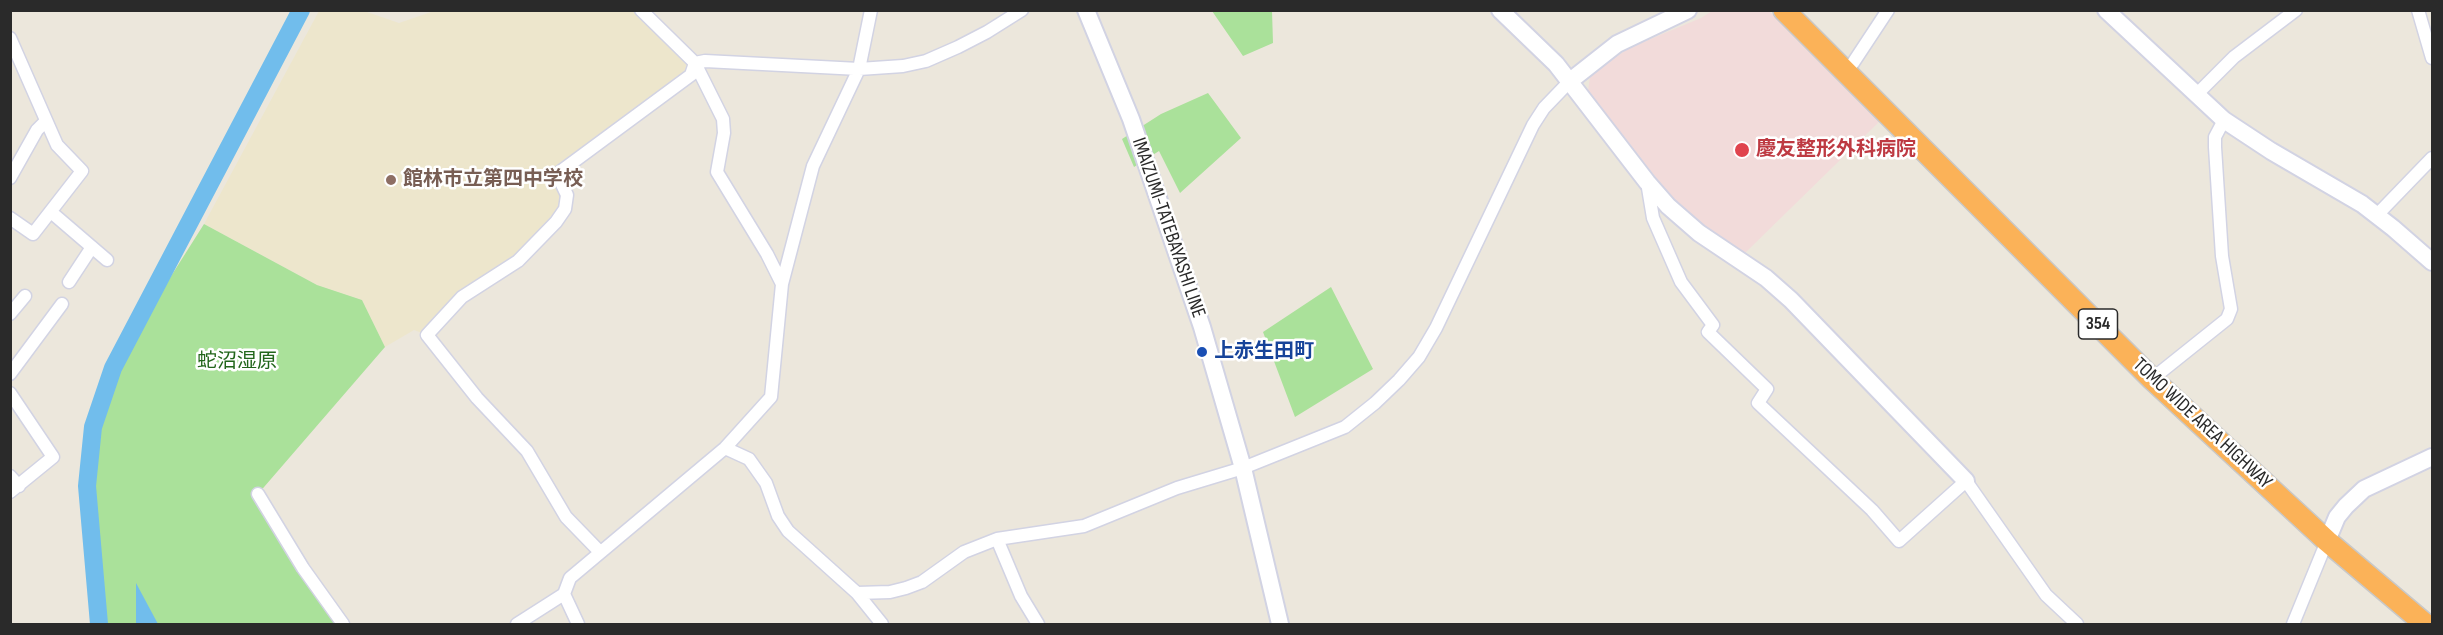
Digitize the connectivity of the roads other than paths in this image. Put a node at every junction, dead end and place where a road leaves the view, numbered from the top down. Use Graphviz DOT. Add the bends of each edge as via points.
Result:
graph roads {
  1 [pos="641,10"];
  2 [pos="872,10"];
  3 [pos="1022,10"];
  4 [pos="1086,10"];
  5 [pos="1500,10"];
  6 [pos="1688,10"];
  7 [pos="1784,10"];
  8 [pos="1801,10"];
  9 [pos="1888,10"];
  10 [pos="2106,10"];
  11 [pos="2296,10"];
  12 [pos="2418,10"];
  13 [pos="10,38"];
  14 [pos="2433,58"];
  15 [pos="695,63"];
  16 [pos="1852,63"];
  17 [pos="859,69"];
  18 [pos="1570,81"];
  19 [pos="2196,95"];
  20 [pos="2224,120"];
  21 [pos="46,122"];
  22 [pos="2433,158"];
  23 [pos="10,177"];
  24 [pos="1647,182"];
  25 [pos="51,212"];
  26 [pos="2377,214"];
  27 [pos="10,218"];
  28 [pos="92,247"];
  29 [pos="107,260"];
  30 [pos="2433,262"];
  31 [pos="69,282"];
  32 [pos="782,285"];
  33 [pos="25,296"];
  34 [pos="62,304"];
  35 [pos="10,314"];
  36 [pos="10,374"];
  37 [pos="2157,375"];
  38 [pos="10,393"];
  39 [pos="725,448"];
  40 [pos="2433,457"];
  41 [pos="1243,468"];
  42 [pos="1966,481"];
  43 [pos="13,485"];
  44 [pos="258,494"];
  45 [pos="2329,535"];
  46 [pos="997,539"];
  47 [pos="599,551"];
  48 [pos="857,593"];
  49 [pos="564,594"];
  50 [pos="2433,616"];
  51 [pos="344,624"];
  52 [pos="517,624"];
  53 [pos="578,624"];
  54 [pos="882,624"];
  55 [pos="1038,624"];
  56 [pos="1280,624"];
  57 [pos="2077,624"];
  58 [pos="2293,624"];
  59 [pos="2425,624"];
  1 -- 15 [label="street"];
  2 -- 17 [label="street"];
  3 -- 17 [label="street" via="987,32 926,61"];
  4 -- 41 [label="street, IMAIZUMI-TATEBAYASHI LINE" via="1135,130 1202,327"];
  5 -- 18 [label="street" via="1536,42"];
  6 -- 18 [label="street" via="1617,44"];
  7 -- 37 [label="highway, TOMO WIDE AREA HIGHWAY / 354"];
  8 -- 16 [label="highway, TOMO WIDE AREA HIGHWAY / 354"];
  9 -- 16 [label="street"];
  10 -- 19 [label="street"];
  11 -- 19 [label="street" via="2234,57"];
  12 -- 14 [label="street"];
  13 -- 21 [label="street"];
  15 -- 17 [label="street"];
  15 -- 32 [label="street" via="723,119 717,172"];
  15 -- 47 [label="street" via="691,75 557,174 567,195 565,209 556,222 518,261 462,297 427,335 477,398 527,451 566,517"];
  16 -- 37 [label="highway, TOMO WIDE AREA HIGHWAY / 354"];
  17 -- 32 [label="street" via="813,166"];
  18 -- 24 [label="street"];
  18 -- 41 [label="street" via="1533,125 1419,357 1345,427"];
  19 -- 20 [label="street"];
  20 -- 26 [label="street"];
  20 -- 37 [label="street" via="2215,137 2215,147 2230,309 2227,319"];
  21 -- 23 [label="street" via="37,130"];
  21 -- 25 [label="street" via="57,145 82,171"];
  22 -- 26 [label="street"];
  24 -- 42 [label="street" via="1684,221 1791,300"];
  24 -- 42 [label="street" via="1653,218 1681,282 1713,325 1708,332 1767,388 1758,403 1872,510 1899,541"];
  25 -- 27 [label="street" via="33,234"];
  25 -- 28 [label="street"];
  26 -- 30 [label="street"];
  28 -- 29 [label="street"];
  28 -- 31 [label="street"];
  32 -- 39 [label="street" via="771,397"];
  33 -- 35 [label="street"];
  34 -- 36 [label="street"];
  37 -- 45 [label="highway, TOMO WIDE AREA HIGHWAY / 354"];
  38 -- 43 [label="street" via="52,458"];
  39 -- 47 [label="street"];
  39 -- 48 [label="street" via="749,459 766,483 788,531"];
  40 -- 45 [label="street" via="2364,489 2346,506"];
  41 -- 46 [label="street" via="1177,488 1084,526"];
  41 -- 56 [label="street, IMAIZUMI-TATEBAYASHI LINE"];
  42 -- 57 [label="street" via="2046,595"];
  44 -- 51 [label="street" via="303,568"];
  45 -- 50 [label="highway, TOMO WIDE AREA HIGHWAY / 354"];
  45 -- 58 [label="street"];
  45 -- 59 [label="highway, TOMO WIDE AREA HIGHWAY / 354"];
  46 -- 48 [label="street" via="964,552 922,582 890,592"];
  46 -- 55 [label="street" via="1021,596"];
  47 -- 49 [label="street" via="570,578"];
  48 -- 54 [label="street"];
  49 -- 52 [label="street"];
  49 -- 53 [label="street"];
}
